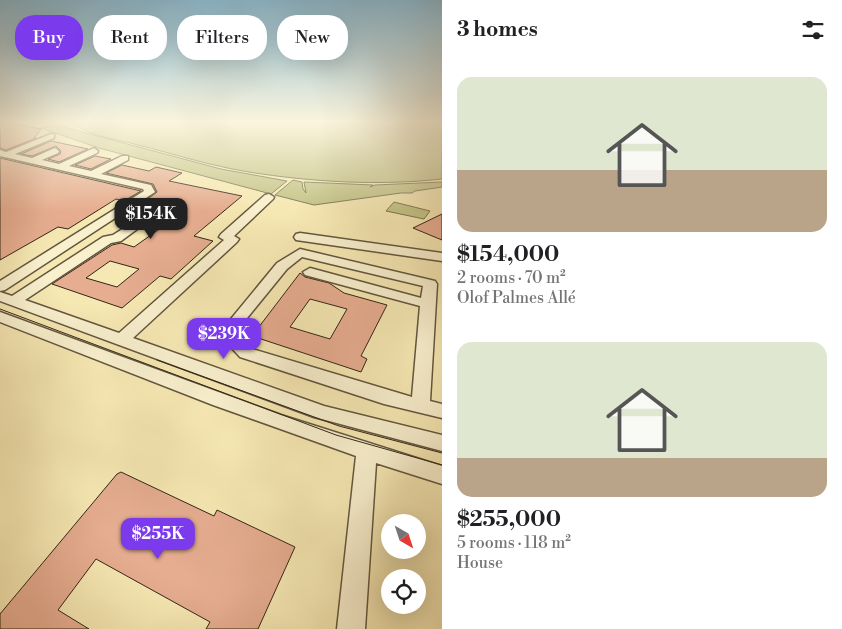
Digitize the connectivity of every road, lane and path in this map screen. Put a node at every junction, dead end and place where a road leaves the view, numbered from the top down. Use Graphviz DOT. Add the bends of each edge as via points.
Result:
graph roads {
  1 [pos="52,152"];
  2 [pos="91,152"];
  3 [pos="3,154"];
  4 [pos="124,158"];
  5 [pos="32,161"];
  6 [pos="60,167"];
  7 [pos="91,175"];
  8 [pos="269,197"];
  9 [pos="136,225"];
  10 [pos="300,237"];
  11 [pos="442,257"];
  12 [pos="310,272"];
  13 [pos="0,287"];
  14 [pos="7,298"];
  15 [pos="428,304"];
  16 [pos="0,316"];
  17 [pos="121,340"];
  18 [pos="420,406"];
  19 [pos="442,411"];
  20 [pos="442,443"];
  21 [pos="366,453"];
  22 [pos="442,475"];
  23 [pos="351,629"];
  1 -- 5 [label="street"];
  2 -- 6 [label="street"];
  3 -- 5 [label="street"];
  4 -- 7 [label="street"];
  5 -- 6 [label="street"];
  6 -- 7 [label="street"];
  7 -- 13 [label="street" via="147,188 150,192"];
  8 -- 17 [label="street" via="224,237 233,239"];
  9 -- 14 [label="street"];
  10 -- 11 [label="street"];
  12 -- 15 [label="street"];
  14 -- 17 [label="street"];
  15 -- 18 [label="street"];
  15 -- 18 [label="street" via="430,284 300,253 282,266 231,328 234,342 246,353"];
  16 -- 21 [label="street"];
  17 -- 20 [label="street" via="321,412"];
  18 -- 19 [label="street"];
  21 -- 22 [label="street"];
  21 -- 23 [label="street"];
}
